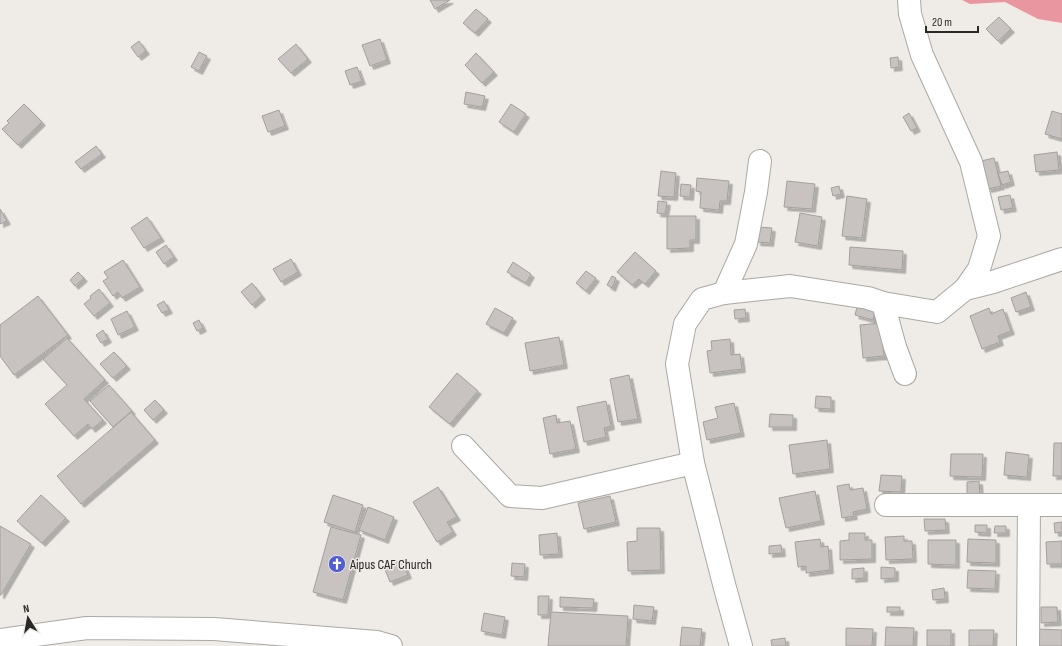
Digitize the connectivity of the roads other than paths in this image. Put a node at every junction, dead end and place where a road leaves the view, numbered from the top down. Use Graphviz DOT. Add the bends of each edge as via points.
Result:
graph roads {
  1 [pos="909,0"];
  2 [pos="760,161"];
  3 [pos="1062,259"];
  4 [pos="965,289"];
  5 [pos="724,293"];
  6 [pos="883,304"];
  7 [pos="905,374"];
  8 [pos="463,446"];
  9 [pos="693,463"];
  10 [pos="886,505"];
  11 [pos="1029,505"];
  12 [pos="1062,505"];
  13 [pos="0,640"];
  14 [pos="391,646"];
  15 [pos="741,646"];
  16 [pos="1028,646"];
  1 -- 4 [label="street" via="910,14 922,55 971,162 989,236 979,269"];
  2 -- 5 [label="street" via="746,244"];
  3 -- 4 [label="street"];
  4 -- 6 [label="street" via="937,312"];
  5 -- 6 [label="street" via="790,286 868,298"];
  5 -- 9 [label="street" via="702,299 685,324 677,364"];
  6 -- 7 [label="street"];
  8 -- 9 [label="street" via="510,496 534,498"];
  9 -- 15 [label="street"];
  10 -- 11 [label="street"];
  11 -- 12 [label="street"];
  11 -- 16 [label="street"];
  13 -- 14 [label="street" via="87,628 214,629 377,642"];
}
